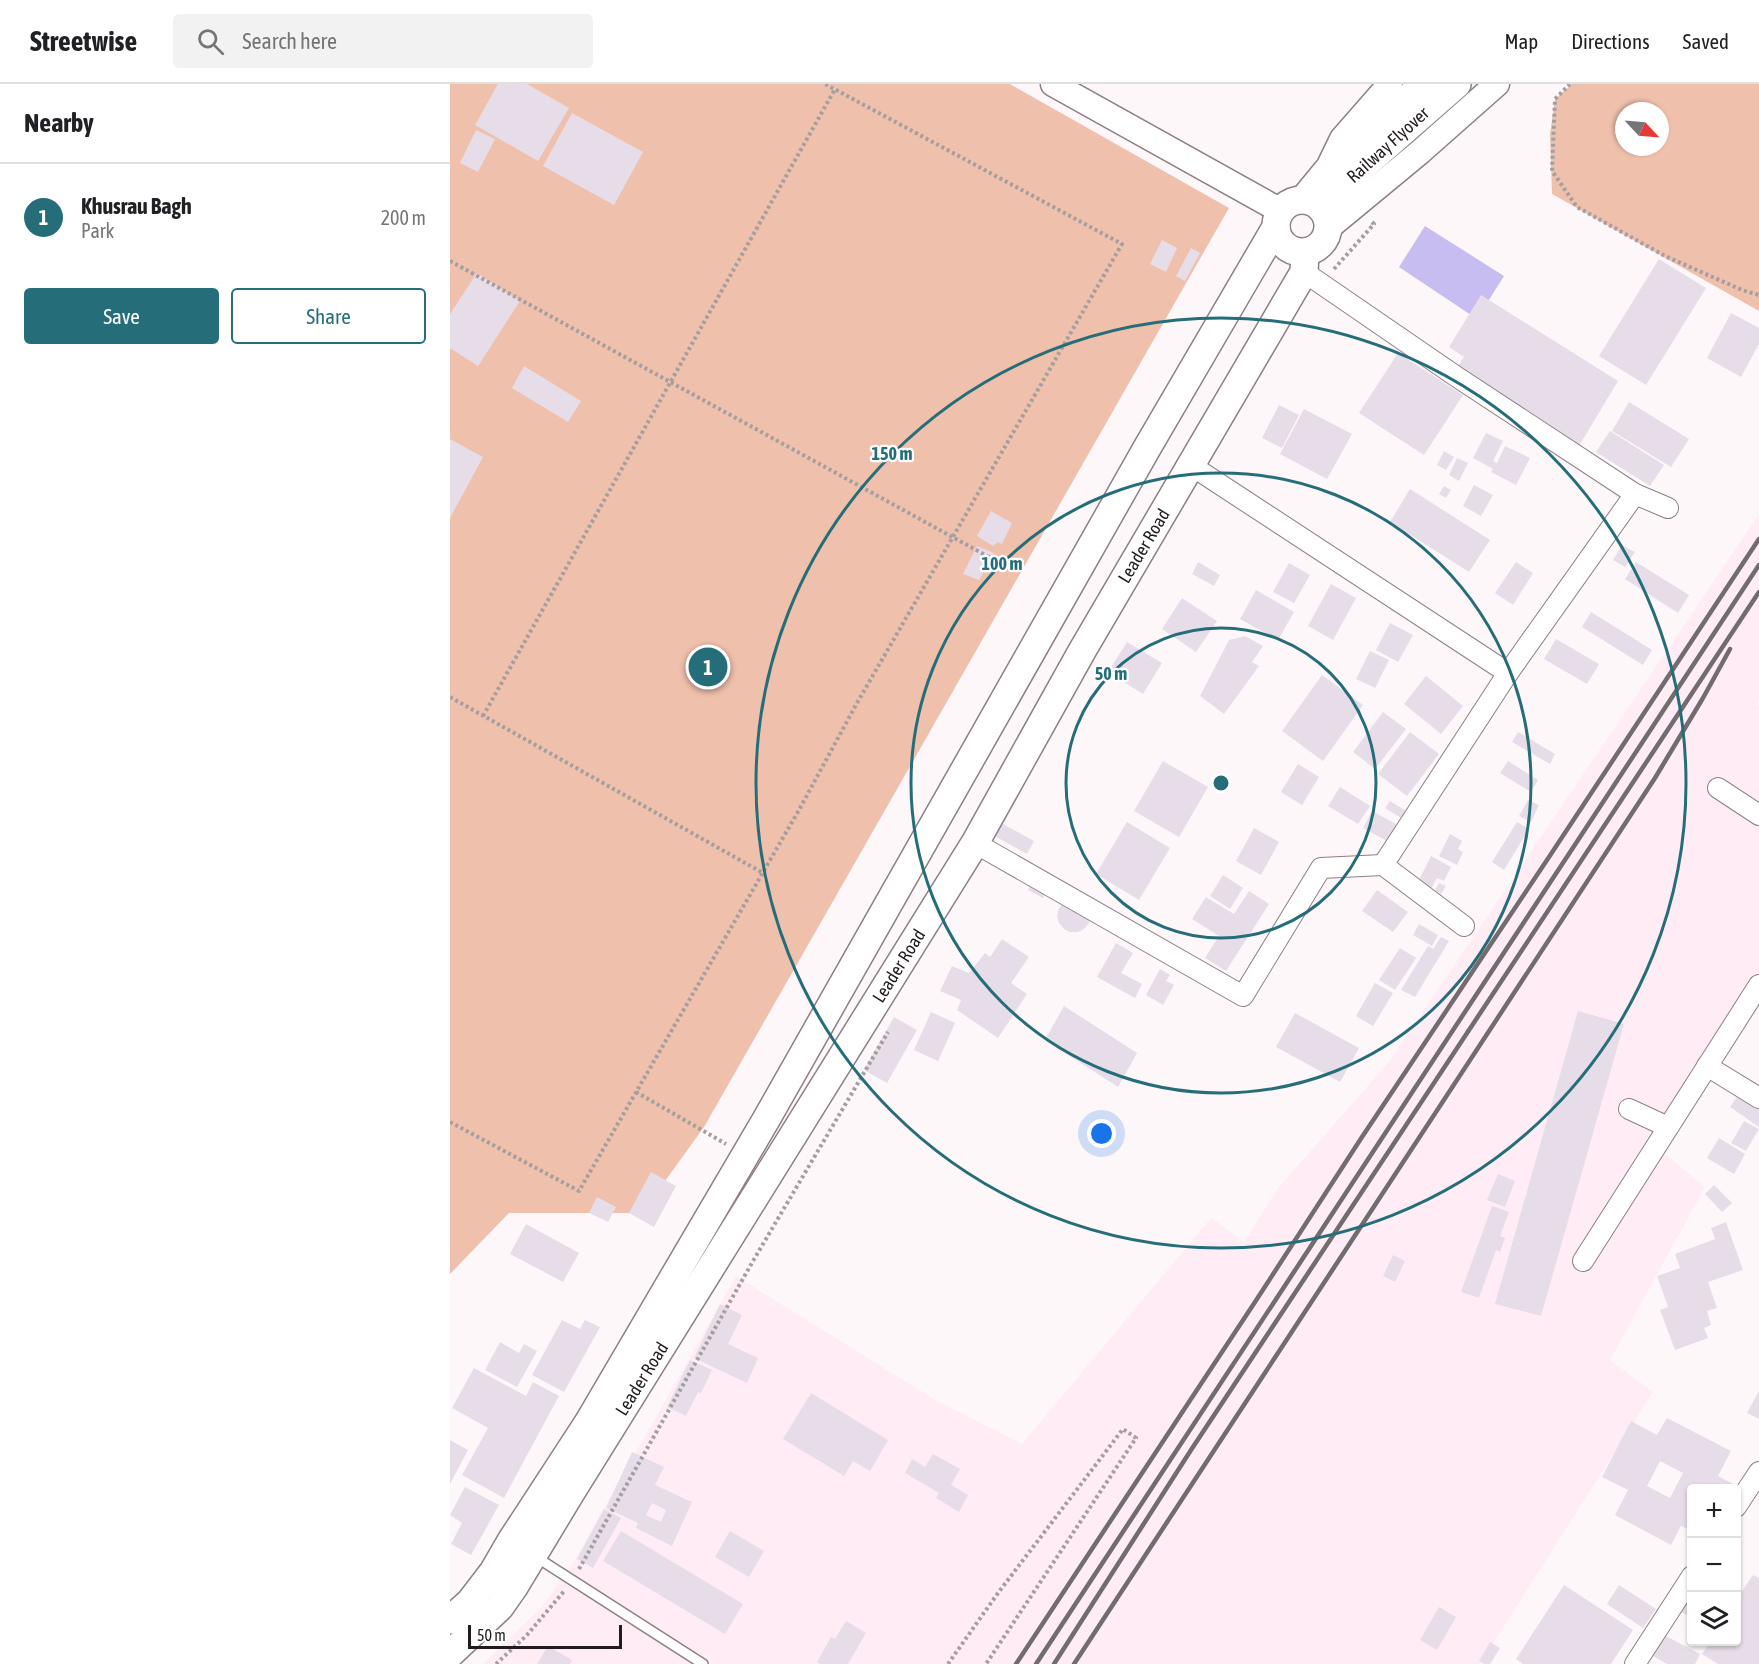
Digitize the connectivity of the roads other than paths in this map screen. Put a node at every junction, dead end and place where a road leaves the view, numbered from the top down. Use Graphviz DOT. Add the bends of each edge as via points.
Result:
graph roads {
  1 [pos="1053,84"];
  2 [pos="1390,84"];
  3 [pos="1423,84"];
  4 [pos="1457,84"];
  5 [pos="1497,84"];
  6 [pos="1377,140"];
  7 [pos="1326,172"];
  8 [pos="1302,215"];
  9 [pos="1305,262"];
  10 [pos="1192,466"];
  11 [pos="1635,494"];
  12 [pos="1668,508"];
  13 [pos="1508,673"];
  14 [pos="1718,788"];
  15 [pos="1759,815"];
  16 [pos="975,843"];
  17 [pos="1383,865"];
  18 [pos="1464,927"];
  19 [pos="1759,985"];
  20 [pos="1707,1066"];
  21 [pos="1759,1098"];
  22 [pos="1629,1109"];
  23 [pos="1668,1127"];
  24 [pos="1583,1261"];
  25 [pos="1759,1472"];
  26 [pos="1741,1501"];
  27 [pos="511,1541"];
  28 [pos="534,1556"];
  29 [pos="1687,1584"];
  30 [pos="450,1620"];
  31 [pos="450,1654"];
  32 [pos="691,1661"];
  33 [pos="703,1664"];
  34 [pos="1635,1664"];
  1 -- 8 [label="street"];
  2 -- 7 [label="street" via="1342,139"];
  3 -- 6 [label="main road, Railway Flyover"];
  4 -- 6 [label="main road, Railway Flyover"];
  5 -- 8 [label="street" via="1420,152"];
  6 -- 7 [label="main road, Railway Flyover"];
  6 -- 8 [label="main road, Railway Flyover" via="1339,189"];
  7 -- 8 [label="main road, Railway Flyover"];
  8 -- 9 [label="main road, Leader Road" via="1326,237"];
  8 -- 9 [label="main road" via="1278,235"];
  8 -- 27 [label="main road, Leader Road" via="1135,468 745,1154 588,1423"];
  9 -- 10 [label="main road, Leader Road"];
  9 -- 11 [label="street" via="1457,377"];
  10 -- 13 [label="street"];
  10 -- 16 [label="main road, Leader Road" via="1082,651"];
  11 -- 12 [label="street"];
  11 -- 13 [label="street"];
  13 -- 17 [label="street"];
  14 -- 15 [label="street"];
  16 -- 17 [label="street" via="1243,996 1321,868"];
  16 -- 28 [label="main road, Leader Road"];
  17 -- 18 [label="street"];
  19 -- 20 [label="street"];
  20 -- 21 [label="street"];
  20 -- 23 [label="street"];
  22 -- 23 [label="street"];
  23 -- 24 [label="street"];
  25 -- 26 [label="street"];
  27 -- 28 [label="street"];
  27 -- 30 [label="main road, Leader Road" via="483,1586"];
  28 -- 31 [label="main road, Leader Road" via="500,1607"];
  28 -- 32 [label="lane"];
  29 -- 34 [label="street"];
  32 -- 33 [label="lane"];
}
